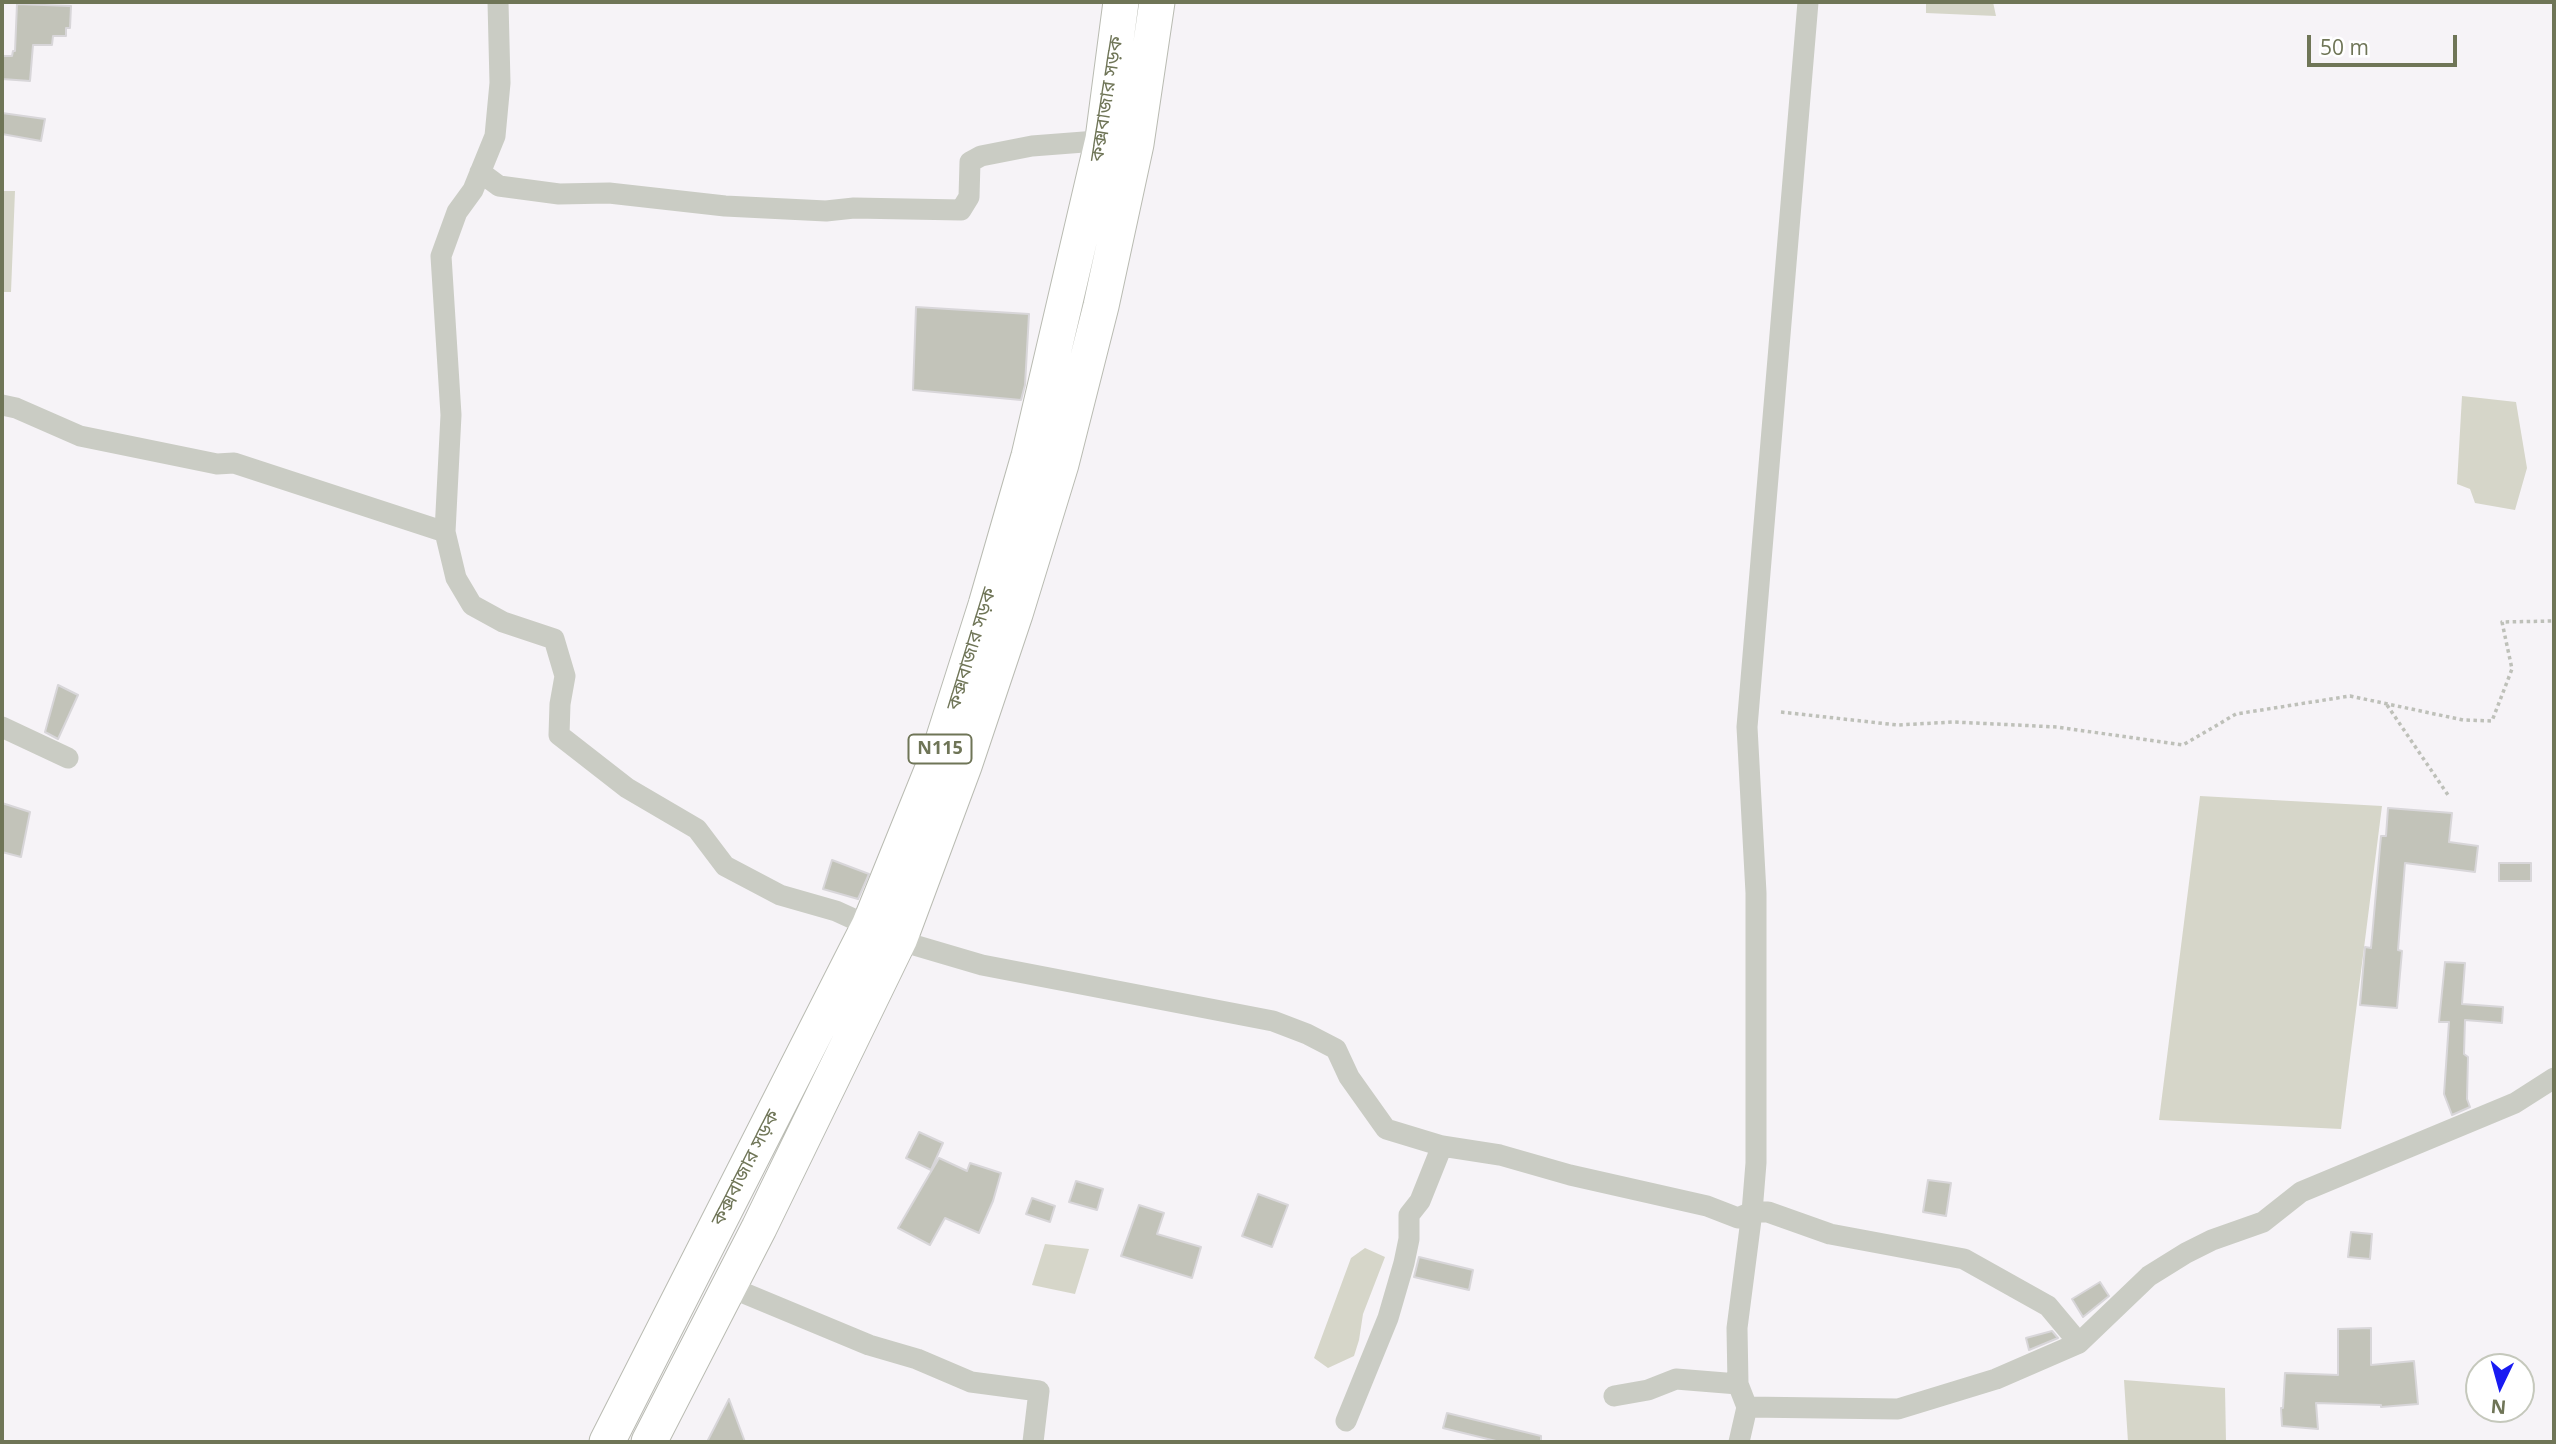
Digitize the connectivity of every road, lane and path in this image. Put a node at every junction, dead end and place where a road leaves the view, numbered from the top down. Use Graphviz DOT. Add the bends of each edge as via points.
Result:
graph roads {
  1 [pos="498,2"];
  2 [pos="1121,2"];
  3 [pos="1157,2"];
  4 [pos="1808,2"];
  5 [pos="1120,141"];
  6 [pos="480,173"];
  7 [pos="2,405"];
  8 [pos="445,532"];
  9 [pos="2553,621"];
  10 [pos="2385,704"];
  11 [pos="1781,712"];
  12 [pos="2,727"];
  13 [pos="68,758"];
  14 [pos="2448,796"];
  15 [pos="884,932"];
  16 [pos="2554,1078"];
  17 [pos="1442,1146"];
  18 [pos="1752,1212"];
  19 [pos="727,1286"];
  20 [pos="2079,1343"];
  21 [pos="1738,1384"];
  22 [pos="1614,1396"];
  23 [pos="1746,1407"];
  24 [pos="1346,1421"];
  25 [pos="607,1442"];
  26 [pos="649,1442"];
  27 [pos="1033,1442"];
  28 [pos="1739,1442"];
  1 -- 6 [label="street" via="500,83 495,136"];
  2 -- 5 [label="highway, কক্সবাজার সড়ক / N115"];
  3 -- 5 [label="highway, কক্সবাজার সড়ক / N115"];
  4 -- 18 [label="street" via="1747,727 1756,893"];
  5 -- 6 [label="street" via="1032,146 981,156 970,162 970,197 961,210 826,211 608,193 559,194 499,186"];
  5 -- 15 [label="highway, কক্সবাজার সড়ক / N115" via="1101,306 1061,464 964,766"];
  6 -- 8 [label="street" via="457,212 441,256 451,415"];
  7 -- 8 [label="street" via="80,436 217,464 234,463"];
  8 -- 15 [label="street" via="456,578 472,605 503,622 554,639 565,676 559,736 627,788 697,829 725,866 780,895 836,911"];
  9 -- 10 [label="path" via="2502,622 2512,669 2492,721 2463,720"];
  10 -- 11 [label="path" via="2350,696 2236,714 2183,745 2057,727 1954,722 1897,725"];
  10 -- 14 [label="path"];
  12 -- 13 [label="street"];
  15 -- 17 [label="street" via="982,965 1273,1021 1307,1034 1336,1049 1349,1077 1386,1129"];
  15 -- 19 [label="highway, কক্সবাজার সড়ক / N115" via="759,1228"];
  15 -- 25 [label="highway, কক্সবাজার সড়ক / N115"];
  16 -- 20 [label="street" via="2515,1103 2301,1192 2263,1222 2186,1253 2149,1276"];
  17 -- 18 [label="street" via="1500,1155 1707,1206 1738,1218"];
  17 -- 24 [label="street" via="1420,1201 1409,1215 1409,1239 1388,1318"];
  18 -- 20 [label="street" via="1768,1212 1830,1234 1964,1259 2048,1306"];
  18 -- 21 [label="street" via="1737,1328"];
  19 -- 26 [label="highway, কক্সবাজার সড়ক / N115"];
  19 -- 27 [label="street" via="971,1381 1039,1391"];
  20 -- 23 [label="street" via="1996,1379 1898,1409"];
  21 -- 22 [label="street" via="1676,1379"];
  21 -- 23 [label="street"];
  23 -- 28 [label="street"];
}
